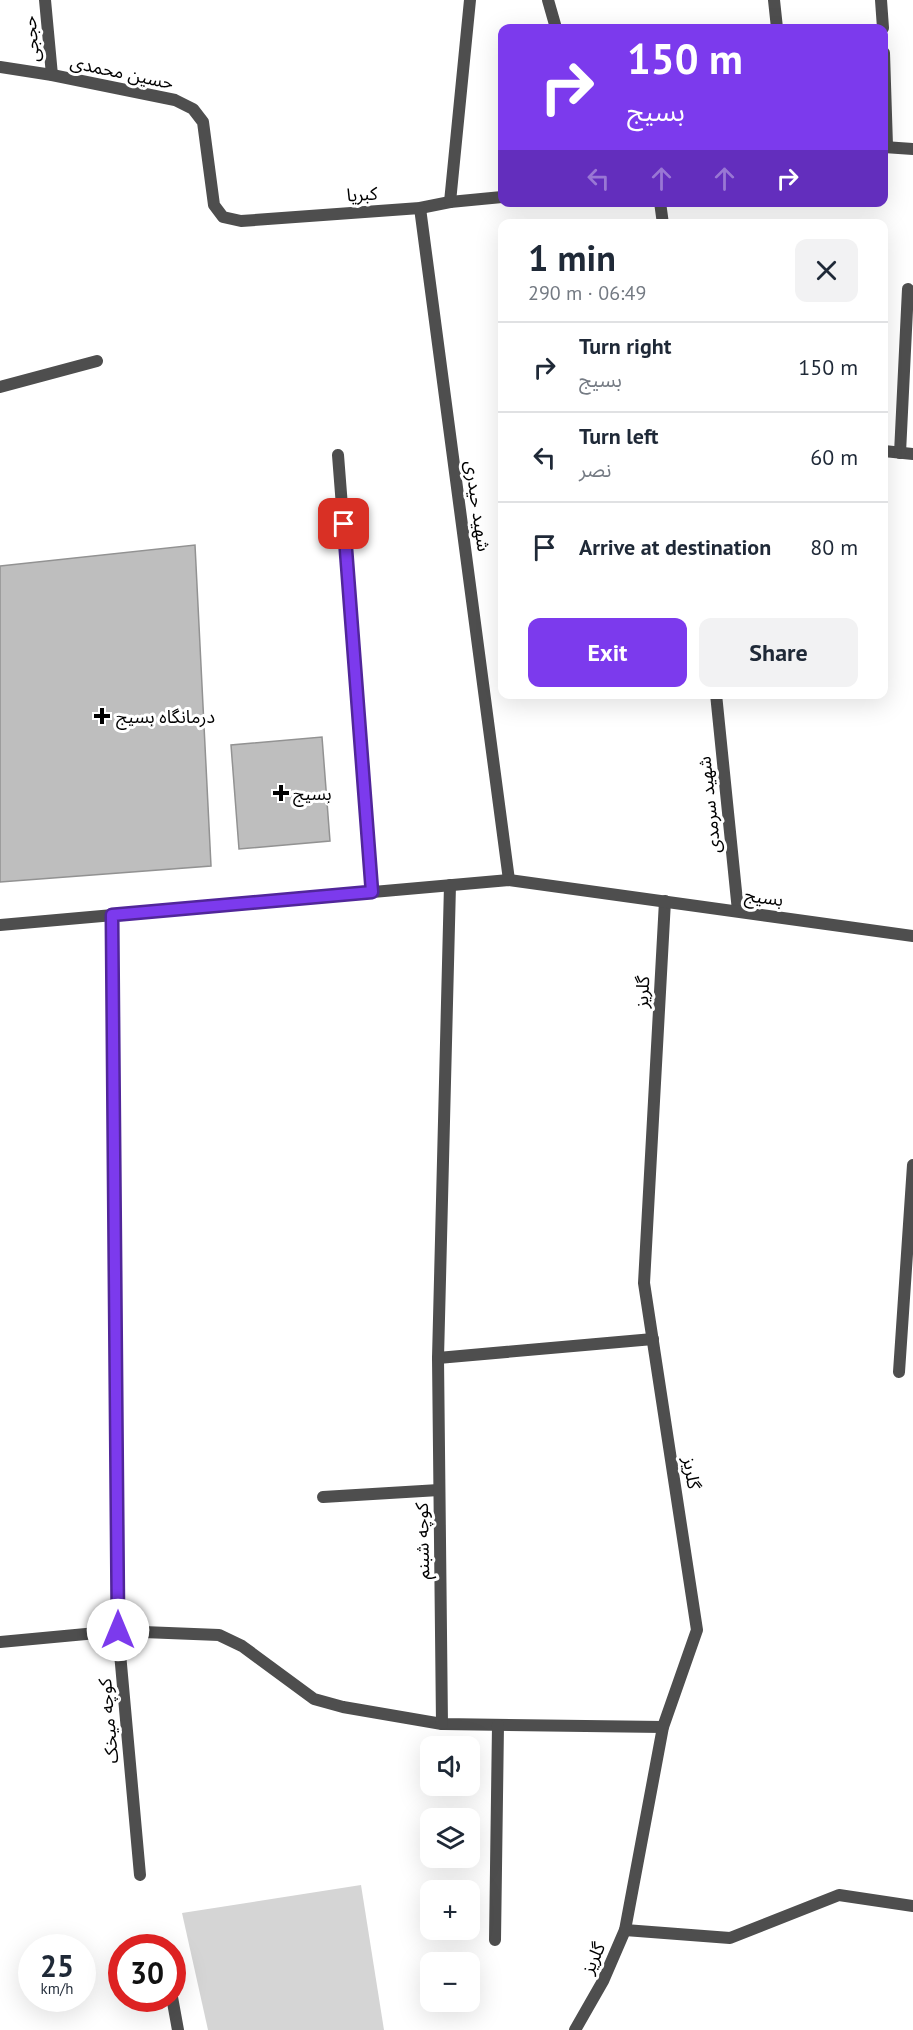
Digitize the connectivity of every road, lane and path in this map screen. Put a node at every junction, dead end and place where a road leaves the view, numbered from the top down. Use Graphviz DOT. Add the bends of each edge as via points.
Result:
graph roads {
  1 [pos="45,0"];
  2 [pos="471,0"];
  3 [pos="548,0"];
  4 [pos="774,0"];
  5 [pos="881,0"];
  6 [pos="555,24"];
  7 [pos="777,24"];
  8 [pos="883,24"];
  9 [pos="0,67"];
  10 [pos="52,75"];
  11 [pos="888,146"];
  12 [pos="913,149"];
  13 [pos="498,197"];
  14 [pos="450,202"];
  15 [pos="420,208"];
  16 [pos="223,217"];
  17 [pos="908,288"];
  18 [pos="97,361"];
  19 [pos="0,387"];
  20 [pos="888,452"];
  21 [pos="900,453"];
  22 [pos="913,454"];
  23 [pos="338,455"];
  24 [pos="717,699"];
  25 [pos="509,880"];
  26 [pos="450,885"];
  27 [pos="372,892"];
  28 [pos="665,902"];
  29 [pos="738,911"];
  30 [pos="112,915"];
  31 [pos="0,925"];
  32 [pos="913,936"];
  33 [pos="913,1165"];
  34 [pos="653,1339"];
  35 [pos="438,1358"];
  36 [pos="899,1372"];
  37 [pos="439,1490"];
  38 [pos="323,1497"];
  39 [pos="118,1630"];
  40 [pos="0,1642"];
  41 [pos="442,1724"];
  42 [pos="498,1725"];
  43 [pos="663,1727"];
  44 [pos="140,1875"];
  45 [pos="913,1906"];
  46 [pos="625,1930"];
  47 [pos="495,1940"];
  48 [pos="175,2012"];
  49 [pos="178,2030"];
  50 [pos="575,2030"];
  1 -- 10 [label="street, حججی"];
  2 -- 14 [label="street"];
  3 -- 6 [label="street"];
  4 -- 7 [label="street"];
  5 -- 8 [label="street"];
  9 -- 10 [label="street, حسین محمدی"];
  10 -- 16 [label="street, حسین محمدی" via="175,100 193,109 203,122 214,205"];
  11 -- 12 [label="street"];
  13 -- 14 [label="street, کبریا"];
  14 -- 15 [label="street, کبریا"];
  15 -- 16 [label="street, کبریا" via="241,221"];
  15 -- 25 [label="street, شهید حیدری"];
  17 -- 21 [label="street"];
  18 -- 19 [label="street"];
  20 -- 21 [label="street"];
  21 -- 22 [label="street"];
  23 -- 27 [label="street"];
  24 -- 29 [label="street, شهید سرمدی"];
  25 -- 26 [label="street, بسیج"];
  25 -- 28 [label="street, بسیج"];
  26 -- 27 [label="street, بسیج"];
  26 -- 35 [label="street, کوچه شبنم"];
  27 -- 30 [label="street, بسیج"];
  28 -- 29 [label="street, بسیج"];
  28 -- 34 [label="street, گلریز" via="645,1282"];
  29 -- 32 [label="street, بسیج"];
  30 -- 31 [label="street, بسیج"];
  30 -- 39 [label="street, کوچه میخک"];
  33 -- 36 [label="street"];
  34 -- 35 [label="street"];
  34 -- 43 [label="street, گلریز" via="697,1630"];
  35 -- 37 [label="street, کوچه شبنم"];
  37 -- 38 [label="street"];
  37 -- 41 [label="street, کوچه شبنم"];
  39 -- 40 [label="street"];
  39 -- 41 [label="street" via="219,1635 242,1646 314,1699"];
  39 -- 44 [label="street, کوچه میخک"];
  41 -- 42 [label="street"];
  42 -- 43 [label="street"];
  42 -- 47 [label="street"];
  43 -- 46 [label="street, گلریز"];
  45 -- 46 [label="street" via="839,1895 730,1938"];
  46 -- 50 [label="street, گلریز" via="603,1981"];
  48 -- 49 [label="street"];
}
